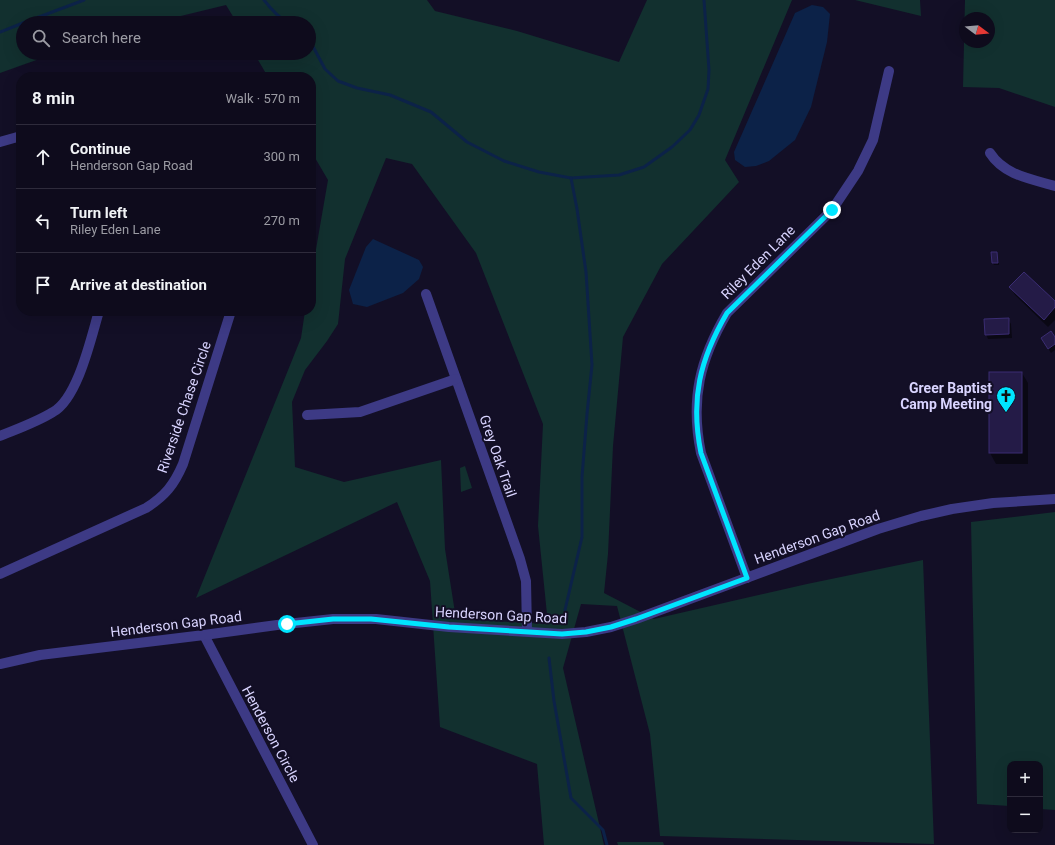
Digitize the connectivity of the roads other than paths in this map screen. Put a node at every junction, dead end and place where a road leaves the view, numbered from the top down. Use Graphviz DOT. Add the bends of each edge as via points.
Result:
graph roads {
  1 [pos="889,71"];
  2 [pos="16,137"];
  3 [pos="0,142"];
  4 [pos="990,153"];
  5 [pos="1055,186"];
  6 [pos="426,294"];
  7 [pos="97,316"];
  8 [pos="229,316"];
  9 [pos="456,379"];
  10 [pos="307,415"];
  11 [pos="0,436"];
  12 [pos="1055,498"];
  13 [pos="0,574"];
  14 [pos="747,578"];
  15 [pos="527,631"];
  16 [pos="204,635"];
  17 [pos="0,664"];
  18 [pos="313,845"];
  1 -- 14 [label="street, Riley Eden Lane" via="873,140 858,171 832,210 727,313 706,356 698,385 697,434 701,453"];
  2 -- 3 [label="street"];
  4 -- 5 [label="street" via="1001,166 1011,172"];
  6 -- 9 [label="street, Grey Oak Trail"];
  7 -- 11 [label="street" via="80,372 62,406"];
  8 -- 13 [label="street, Riverside Chase Circle" via="183,464 177,478 165,494 146,508"];
  9 -- 10 [label="street" via="360,412"];
  9 -- 15 [label="street, Grey Oak Trail" via="520,559 526,581"];
  12 -- 14 [label="street, Henderson Gap Road" via="994,503 921,516 878,529"];
  14 -- 15 [label="street, Henderson Gap Road" via="611,627 562,634"];
  15 -- 16 [label="street, Henderson Gap Road" via="350,618"];
  16 -- 17 [label="street, Henderson Gap Road" via="40,655"];
  16 -- 18 [label="street, Henderson Circle"];
}
